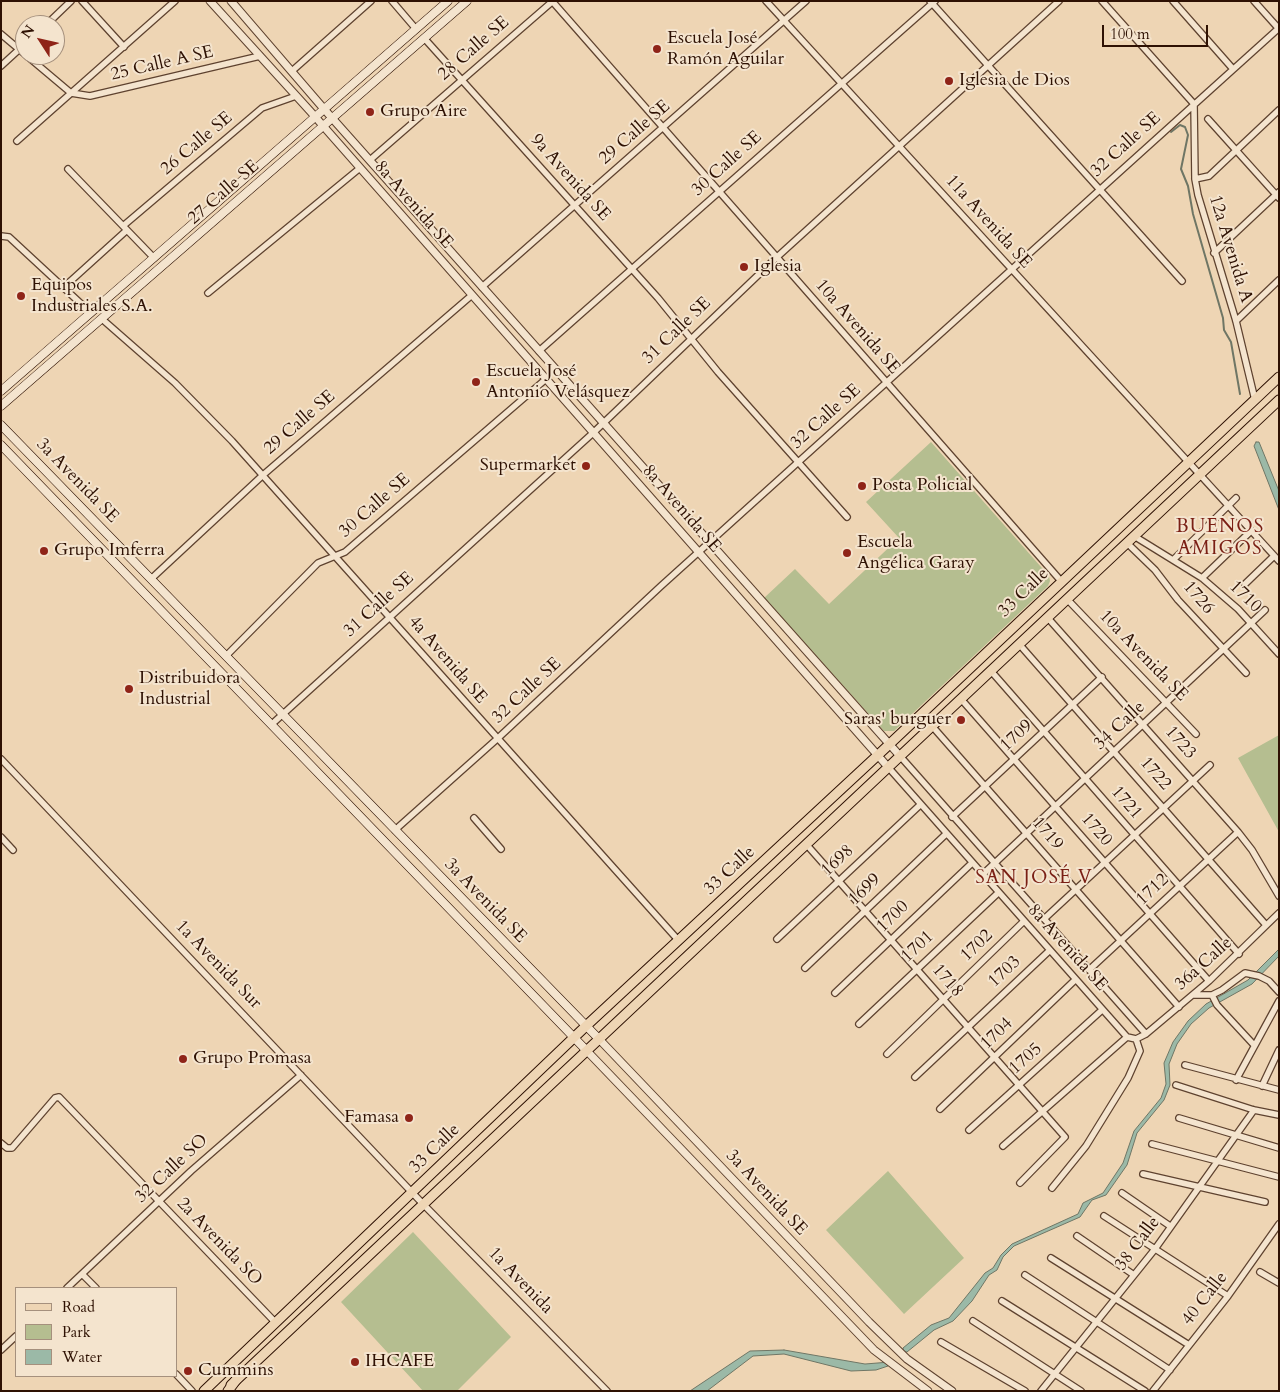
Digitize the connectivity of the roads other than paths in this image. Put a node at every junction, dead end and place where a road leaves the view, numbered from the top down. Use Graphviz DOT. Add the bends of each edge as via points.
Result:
graph roads {
  1 [pos="71,1"];
  2 [pos="82,1"];
  3 [pos="175,1"];
  4 [pos="210,1"];
  5 [pos="231,1"];
  6 [pos="371,1"];
  7 [pos="392,1"];
  8 [pos="448,1"];
  9 [pos="467,1"];
  10 [pos="552,1"];
  11 [pos="766,1"];
  12 [pos="806,1"];
  13 [pos="1059,1"];
  14 [pos="1102,1"];
  15 [pos="1173,1"];
  16 [pos="1254,1"];
  17 [pos="933,2"];
  18 [pos="56,15"];
  19 [pos="784,21"];
  20 [pos="1279,28"];
  21 [pos="416,29"];
  22 [pos="1,34"];
  23 [pos="424,38"];
  24 [pos="15,46"];
  25 [pos="124,47"];
  26 [pos="15,54"];
  27 [pos="260,56"];
  28 [pos="37,65"];
  29 [pos="1,66"];
  30 [pos="988,66"];
  31 [pos="1233,70"];
  32 [pos="292,71"];
  33 [pos="462,80"];
  34 [pos="841,83"];
  35 [pos="71,93"];
  36 [pos="296,96"];
  37 [pos="1194,104"];
  38 [pos="324,109"];
  39 [pos="1279,110"];
  40 [pos="315,117"];
  41 [pos="332,118"];
  42 [pos="1208,119"];
  43 [pos="323,126"];
  44 [pos="663,129"];
  45 [pos="17,141"];
  46 [pos="899,147"];
  47 [pos="1237,150"];
  48 [pos="370,160"];
  49 [pos="68,168"];
  50 [pos="360,168"];
  51 [pos="1195,180"];
  52 [pos="1100,190"];
  53 [pos="719,192"];
  54 [pos="1278,195"];
  55 [pos="575,206"];
  56 [pos="125,228"];
  57 [pos="2,236"];
  58 [pos="1214,253"];
  59 [pos="154,258"];
  60 [pos="776,258"];
  61 [pos="631,268"];
  62 [pos="1011,270"];
  63 [pos="1279,280"];
  64 [pos="1182,281"];
  65 [pos="64,287"];
  66 [pos="482,287"];
  67 [pos="208,293"];
  68 [pos="472,295"];
  69 [pos="91,313"];
  70 [pos="102,319"];
  71 [pos="1236,321"];
  72 [pos="692,338"];
  73 [pos="539,351"];
  74 [pos="1279,376"];
  75 [pos="546,379"];
  76 [pos="886,383"];
  77 [pos="1,390"];
  78 [pos="1254,400"];
  79 [pos="1279,400"];
  80 [pos="1,406"];
  81 [pos="604,423"];
  82 [pos="1,425"];
  83 [pos="593,433"];
  84 [pos="1,445"];
  85 [pos="798,462"];
  86 [pos="1187,463"];
  87 [pos="263,475"];
  88 [pos="1199,475"];
  89 [pos="1236,498"];
  90 [pos="1228,506"];
  91 [pos="847,517"];
  92 [pos="1251,531"];
  93 [pos="1134,536"];
  94 [pos="710,542"];
  95 [pos="1127,542"];
  96 [pos="699,552"];
  97 [pos="336,555"];
  98 [pos="1277,559"];
  99 [pos="1173,560"];
  100 [pos="1202,578"];
  101 [pos="151,579"];
  102 [pos="1061,581"];
  103 [pos="1245,584"];
  104 [pos="1067,599"];
  105 [pos="1265,610"];
  106 [pos="388,616"];
  107 [pos="1047,618"];
  108 [pos="1250,623"];
  109 [pos="1020,644"];
  110 [pos="1222,650"];
  111 [pos="1279,654"];
  112 [pos="226,656"];
  113 [pos="991,671"];
  114 [pos="1246,673"];
  115 [pos="1102,677"];
  116 [pos="961,699"];
  117 [pos="1166,703"];
  118 [pos="1073,704"];
  119 [pos="283,715"];
  120 [pos="272,724"];
  121 [pos="1143,724"];
  122 [pos="932,726"];
  123 [pos="1044,731"];
  124 [pos="1196,734"];
  125 [pos="497,739"];
  126 [pos="889,744"];
  127 [pos="1115,751"];
  128 [pos="878,755"];
  129 [pos="900,756"];
  130 [pos="1014,759"];
  131 [pos="1,760"];
  132 [pos="1210,765"];
  133 [pos="888,767"];
  134 [pos="1086,779"];
  135 [pos="1193,781"];
  136 [pos="985,786"];
  137 [pos="920,805"];
  138 [pos="1056,807"];
  139 [pos="1164,808"];
  140 [pos="952,817"];
  141 [pos="474,818"];
  142 [pos="394,830"];
  143 [pos="1238,832"];
  144 [pos="946,834"];
  145 [pos="1027,834"];
  146 [pos="1134,835"];
  147 [pos="1,837"];
  148 [pos="806,844"];
  149 [pos="501,848"];
  150 [pos="13,850"];
  151 [pos="1208,860"];
  152 [pos="1105,862"];
  153 [pos="972,863"];
  154 [pos="996,864"];
  155 [pos="982,875"];
  156 [pos="839,881"];
  157 [pos="1180,886"];
  158 [pos="1075,890"];
  159 [pos="998,893"];
  160 [pos="1279,896"];
  161 [pos="865,911"];
  162 [pos="1279,913"];
  163 [pos="1150,914"];
  164 [pos="1044,919"];
  165 [pos="1023,922"];
  166 [pos="1266,925"];
  167 [pos="777,939"];
  168 [pos="891,940"];
  169 [pos="679,941"];
  170 [pos="1121,941"];
  171 [pos="1049,952"];
  172 [pos="1239,954"];
  173 [pos="806,968"];
  174 [pos="916,969"];
  175 [pos="1089,970"];
  176 [pos="1075,980"];
  177 [pos="1209,981"];
  178 [pos="1279,992"];
  179 [pos="835,994"];
  180 [pos="1194,994"];
  181 [pos="1212,996"];
  182 [pos="943,999"];
  183 [pos="1279,1001"];
  184 [pos="1179,1007"];
  185 [pos="1102,1010"];
  186 [pos="859,1024"];
  187 [pos="586,1026"];
  188 [pos="968,1027"];
  189 [pos="1146,1034"];
  190 [pos="574,1038"];
  191 [pos="1127,1038"];
  192 [pos="599,1039"];
  193 [pos="1136,1039"];
  194 [pos="1254,1046"];
  195 [pos="1279,1050"];
  196 [pos="587,1051"];
  197 [pos="887,1054"];
  198 [pos="994,1057"];
  199 [pos="1185,1065"];
  200 [pos="301,1075"];
  201 [pos="915,1077"];
  202 [pos="1236,1080"];
  203 [pos="1176,1084"];
  204 [pos="1019,1085"];
  205 [pos="1262,1086"];
  206 [pos="1279,1090"];
  207 [pos="940,1109"];
  208 [pos="1254,1110"];
  209 [pos="1042,1112"];
  210 [pos="1279,1116"];
  211 [pos="1179,1118"];
  212 [pos="969,1130"];
  213 [pos="1236,1135"];
  214 [pos="1,1143"];
  215 [pos="1152,1144"];
  216 [pos="1003,1146"];
  217 [pos="1279,1148"];
  218 [pos="1218,1162"];
  219 [pos="1142,1174"];
  220 [pos="1279,1177"];
  221 [pos="1020,1183"];
  222 [pos="1052,1188"];
  223 [pos="1198,1188"];
  224 [pos="413,1192"];
  225 [pos="1122,1192"];
  226 [pos="159,1201"];
  227 [pos="1265,1202"];
  228 [pos="424,1204"];
  229 [pos="1104,1216"];
  230 [pos="1279,1224"];
  231 [pos="1170,1226"];
  232 [pos="1076,1236"];
  233 [pos="1155,1248"];
  234 [pos="1051,1258"];
  235 [pos="1260,1272"];
  236 [pos="82,1274"];
  237 [pos="1025,1275"];
  238 [pos="1134,1275"];
  239 [pos="1279,1283"];
  240 [pos="68,1287"];
  241 [pos="95,1287"];
  242 [pos="1228,1296"];
  243 [pos="1114,1300"];
  244 [pos="1002,1301"];
  245 [pos="973,1320"];
  246 [pos="275,1322"];
  247 [pos="1096,1323"];
  248 [pos="15,1337"];
  249 [pos="942,1342"];
  250 [pos="1189,1345"];
  251 [pos="1075,1348"];
  252 [pos="1,1350"];
  253 [pos="1170,1370"];
  254 [pos="1054,1374"];
  255 [pos="178,1376"];
  256 [pos="192,1391"];
  257 [pos="204,1391"];
  258 [pos="227,1391"];
  259 [pos="607,1391"];
  260 [pos="928,1391"];
  261 [pos="952,1391"];
  262 [pos="1025,1391"];
  263 [pos="1041,1391"];
  264 [pos="1082,1391"];
  265 [pos="1145,1391"];
  266 [pos="1153,1391"];
  1 -- 18 [label="street"];
  2 -- 25 [label="street"];
  3 -- 25 [label="street"];
  4 -- 27 [label="street, 8a Avenida SE"];
  5 -- 32 [label="street, 8a Avenida SE"];
  6 -- 32 [label="street"];
  7 -- 21 [label="street"];
  8 -- 21 [label="main road, 27 Calle SE"];
  9 -- 23 [label="main road, 27 Calle SE"];
  10 -- 33 [label="street, 28 Calle SE"];
  10 -- 44 [label="street, 10a Avenida SE"];
  11 -- 19 [label="street, 11a Avenida SE"];
  12 -- 19 [label="street, 29 Calle SE"];
  13 -- 30 [label="street, 31 Calle SE"];
  14 -- 37 [label="street"];
  15 -- 31 [label="street"];
  16 -- 20 [label="street"];
  17 -- 30 [label="street"];
  17 -- 34 [label="street, 30 Calle SE"];
  19 -- 34 [label="street, 11a Avenida SE"];
  19 -- 44 [label="street, 29 Calle SE"];
  20 -- 31 [label="street, 32 Calle SE"];
  21 -- 38 [label="main road, 27 Calle SE"];
  22 -- 24 [label="street"];
  23 -- 33 [label="street, 9a Avenida SE"];
  23 -- 41 [label="main road, 27 Calle SE"];
  25 -- 35 [label="street"];
  26 -- 29 [label="street"];
  27 -- 35 [label="street, 25 Calle A SE" via="90,96"];
  27 -- 36 [label="street, 8a Avenida SE"];
  28 -- 35 [label="street"];
  30 -- 46 [label="street, 31 Calle SE"];
  30 -- 52 [label="street"];
  31 -- 37 [label="street, 32 Calle SE"];
  32 -- 38 [label="street, 8a Avenida SE"];
  33 -- 48 [label="street, 28 Calle SE"];
  33 -- 55 [label="street, 9a Avenida SE"];
  34 -- 46 [label="street, 11a Avenida SE"];
  34 -- 53 [label="street, 30 Calle SE"];
  35 -- 45 [label="street"];
  36 -- 40 [label="street, 8a Avenida SE"];
  36 -- 56 [label="street, 26 Calle SE" via="262,108"];
  37 -- 51 [label="street, 12a Avenida A"];
  37 -- 52 [label="street, 32 Calle SE"];
  38 -- 40 [label="main road, 27 Calle SE"];
  38 -- 41 [label="street, 8a Avenida SE"];
  39 -- 47 [label="street"];
  40 -- 43 [label="street, 8a Avenida SE"];
  40 -- 59 [label="main road, 27 Calle SE"];
  41 -- 43 [label="main road, 27 Calle SE"];
  41 -- 48 [label="street, 8a Avenida SE"];
  42 -- 47 [label="street"];
  43 -- 50 [label="street, 8a Avenida SE"];
  43 -- 70 [label="main road, 27 Calle SE"];
  44 -- 53 [label="street, 10a Avenida SE"];
  44 -- 55 [label="street, 29 Calle SE"];
  46 -- 60 [label="street, 31 Calle SE"];
  46 -- 62 [label="street, 11a Avenida SE"];
  47 -- 51 [label="street" via="1209,176"];
  47 -- 54 [label="street"];
  48 -- 66 [label="street, 8a Avenida SE"];
  49 -- 56 [label="street"];
  50 -- 67 [label="street"];
  50 -- 68 [label="street, 8a Avenida SE"];
  51 -- 58 [label="street, 12a Avenida A"];
  52 -- 62 [label="street, 32 Calle SE"];
  52 -- 64 [label="street"];
  53 -- 60 [label="street, 10a Avenida SE"];
  53 -- 61 [label="street, 30 Calle SE"];
  54 -- 58 [label="street"];
  55 -- 61 [label="street, 9a Avenida SE"];
  55 -- 66 [label="street, 29 Calle SE"];
  56 -- 59 [label="street"];
  56 -- 65 [label="street, 26 Calle SE"];
  57 -- 65 [label="street" via="9,238"];
  58 -- 71 [label="street, 12a Avenida A"];
  59 -- 69 [label="main road, 27 Calle SE"];
  60 -- 72 [label="street, 31 Calle SE"];
  60 -- 76 [label="street, 10a Avenida SE"];
  61 -- 72 [label="street, 9a Avenida SE"];
  61 -- 73 [label="street, 30 Calle SE"];
  62 -- 76 [label="street, 32 Calle SE"];
  62 -- 86 [label="street, 11a Avenida SE"];
  63 -- 71 [label="street"];
  65 -- 69 [label="street"];
  66 -- 73 [label="street, 8a Avenida SE"];
  68 -- 75 [label="street, 8a Avenida SE"];
  68 -- 87 [label="street, 29 Calle SE"];
  69 -- 77 [label="main road, 27 Calle SE"];
  70 -- 80 [label="main road, 27 Calle SE"];
  70 -- 87 [label="street, 4a Avenida SE" via="178,386"];
  71 -- 78 [label="street, 12a Avenida A"];
  72 -- 81 [label="street, 31 Calle SE"];
  72 -- 85 [label="street, 9a Avenida SE"];
  73 -- 81 [label="street, 8a Avenida SE"];
  74 -- 78 [label="main road, 33 Calle"];
  75 -- 83 [label="street, 8a Avenida SE"];
  75 -- 97 [label="street, 30 Calle SE" via="345,552"];
  76 -- 85 [label="street, 32 Calle SE"];
  76 -- 102 [label="street, 10a Avenida SE"];
  78 -- 86 [label="main road, 33 Calle"];
  79 -- 88 [label="main road, 33 Calle"];
  81 -- 83 [label="street, 31 Calle SE"];
  81 -- 94 [label="street, 8a Avenida SE"];
  82 -- 101 [label="main road, 3a Avenida SE"];
  83 -- 96 [label="street, 8a Avenida SE"];
  83 -- 106 [label="street, 31 Calle SE"];
  84 -- 120 [label="main road, 3a Avenida SE"];
  85 -- 91 [label="street"];
  85 -- 94 [label="street, 32 Calle SE"];
  86 -- 88 [label="street, 11a Avenida SE"];
  86 -- 102 [label="main road, 33 Calle"];
  87 -- 97 [label="street, 4a Avenida SE"];
  87 -- 101 [label="street, 29 Calle SE"];
  88 -- 90 [label="street, 11a Avenida SE"];
  88 -- 93 [label="main road, 33 Calle"];
  89 -- 90 [label="street"];
  90 -- 92 [label="street, 11a Avenida SE"];
  90 -- 99 [label="street"];
  92 -- 98 [label="street, 11a Avenida SE"];
  92 -- 100 [label="street"];
  93 -- 95 [label="main road, 33 Calle"];
  93 -- 99 [label="street, 1710"];
  94 -- 96 [label="street, 32 Calle SE"];
  94 -- 126 [label="street, 8a Avenida SE"];
  95 -- 104 [label="main road, 33 Calle"];
  95 -- 110 [label="street, 1726" via="1155,570"];
  96 -- 125 [label="street, 32 Calle SE"];
  96 -- 128 [label="street, 8a Avenida SE"];
  97 -- 106 [label="street, 4a Avenida SE"];
  97 -- 112 [label="street, 30 Calle SE" via="318,563"];
  98 -- 103 [label="street"];
  99 -- 100 [label="street, 1710"];
  100 -- 108 [label="street, 1710" via="1238,608"];
  101 -- 112 [label="main road, 3a Avenida SE"];
  102 -- 126 [label="main road, 33 Calle"];
  104 -- 107 [label="main road, 33 Calle"];
  104 -- 117 [label="street, 10a Avenida SE"];
  105 -- 108 [label="street, 34 Calle"];
  106 -- 119 [label="street, 31 Calle SE"];
  106 -- 125 [label="street, 4a Avenida SE"];
  107 -- 109 [label="main road, 33 Calle"];
  107 -- 115 [label="street, 1723"];
  108 -- 110 [label="street, 34 Calle"];
  108 -- 111 [label="street, 1710"];
  109 -- 113 [label="main road, 33 Calle"];
  109 -- 118 [label="street, 1722"];
  110 -- 114 [label="street, 1726"];
  110 -- 117 [label="street, 34 Calle"];
  112 -- 119 [label="main road, 3a Avenida SE"];
  113 -- 116 [label="main road, 33 Calle"];
  113 -- 123 [label="street, 1721"];
  115 -- 118 [label="street, 1709"];
  115 -- 121 [label="street, 1723"];
  116 -- 122 [label="main road, 33 Calle"];
  116 -- 130 [label="street, 1720"];
  117 -- 121 [label="street, 34 Calle"];
  117 -- 124 [label="street, 10a Avenida SE"];
  118 -- 123 [label="street, 1709"];
  118 -- 127 [label="street, 1722"];
  119 -- 120 [label="street, 31 Calle SE"];
  119 -- 142 [label="main road, 3a Avenida SE"];
  120 -- 190 [label="main road, 3a Avenida SE"];
  121 -- 127 [label="street, 34 Calle"];
  121 -- 135 [label="street, 1723"];
  122 -- 129 [label="main road, 33 Calle"];
  122 -- 136 [label="street, 1719"];
  123 -- 130 [label="street, 1709"];
  123 -- 134 [label="street, 1721"];
  125 -- 142 [label="street, 32 Calle SE"];
  125 -- 169 [label="street, 4a Avenida SE"];
  126 -- 128 [label="main road, 33 Calle"];
  126 -- 129 [label="street, 8a Avenida SE"];
  127 -- 134 [label="street, 34 Calle"];
  127 -- 139 [label="street, 1722"];
  128 -- 133 [label="street, 8a Avenida SE"];
  128 -- 169 [label="main road, 33 Calle"];
  129 -- 133 [label="main road, 33 Calle"];
  129 -- 140 [label="street, 8a Avenida SE"];
  130 -- 136 [label="street, 1709"];
  130 -- 138 [label="street, 1720"];
  131 -- 200 [label="street, 1a Avenida Sur"];
  132 -- 135 [label="street"];
  133 -- 137 [label="street, 8a Avenida SE"];
  133 -- 148 [label="main road, 33 Calle"];
  134 -- 138 [label="street, 34 Calle"];
  134 -- 146 [label="street, 1721"];
  135 -- 139 [label="street"];
  135 -- 143 [label="street, 1723"];
  136 -- 140 [label="street, 1709"];
  136 -- 145 [label="street, 1719"];
  137 -- 144 [label="street, 8a Avenida SE"];
  137 -- 156 [label="street, 1698"];
  138 -- 145 [label="street, 34 Calle"];
  138 -- 152 [label="street, 1720"];
  139 -- 146 [label="street"];
  139 -- 151 [label="street, 1722"];
  140 -- 154 [label="street, 8a Avenida SE"];
  141 -- 149 [label="street"];
  142 -- 187 [label="main road, 3a Avenida SE"];
  143 -- 151 [label="street, 1712"];
  143 -- 160 [label="street, 1723"];
  144 -- 153 [label="street, 8a Avenida SE"];
  144 -- 161 [label="street, 1699"];
  145 -- 154 [label="street, 34 Calle"];
  145 -- 158 [label="street, 1719"];
  146 -- 152 [label="street"];
  146 -- 157 [label="street, 1721"];
  147 -- 150 [label="street"];
  148 -- 156 [label="street, 1718"];
  148 -- 192 [label="main road, 33 Calle"];
  151 -- 157 [label="street, 1712"];
  151 -- 166 [label="street, 1722"];
  152 -- 158 [label="street"];
  152 -- 163 [label="street, 1720"];
  153 -- 155 [label="street, 8a Avenida SE"];
  153 -- 168 [label="street, 1700"];
  154 -- 155 [label="street, 34 Calle"];
  154 -- 164 [label="street, 8a Avenida SE"];
  155 -- 159 [label="street, 8a Avenida SE"];
  156 -- 161 [label="street, 1718"];
  156 -- 167 [label="street, 1698"];
  157 -- 163 [label="street, 1712"];
  157 -- 172 [label="street, 1721"];
  158 -- 164 [label="street"];
  158 -- 170 [label="street, 1719"];
  159 -- 165 [label="street, 8a Avenida SE"];
  159 -- 174 [label="street, 1701"];
  161 -- 168 [label="street, 1718"];
  161 -- 173 [label="street, 1699"];
  162 -- 166 [label="street, 36a Calle"];
  163 -- 170 [label="street, 1712"];
  163 -- 177 [label="street, 1720"];
  164 -- 175 [label="street, 8a Avenida SE"];
  165 -- 171 [label="street, 8a Avenida SE"];
  165 -- 182 [label="street, 1702"];
  166 -- 172 [label="street, 36a Calle"];
  168 -- 174 [label="street, 1718"];
  168 -- 179 [label="street, 1700"];
  169 -- 187 [label="main road, 33 Calle"];
  170 -- 175 [label="street, 1712"];
  170 -- 184 [label="street, 1719"];
  171 -- 176 [label="street, 8a Avenida SE"];
  171 -- 188 [label="street, 1703"];
  172 -- 177 [label="street, 36a Calle"];
  174 -- 182 [label="street, 1718"];
  174 -- 186 [label="street, 1701"];
  175 -- 189 [label="street, 8a Avenida SE"];
  176 -- 185 [label="street, 8a Avenida SE"];
  176 -- 198 [label="street, 1704"];
  177 -- 180 [label="street, 36a Calle"];
  178 -- 181 [label="street" via="1269,981 1245,973"];
  180 -- 181 [label="street"];
  180 -- 184 [label="street, 36a Calle"];
  181 -- 194 [label="street"];
  182 -- 188 [label="street, 1718"];
  182 -- 197 [label="street, 1702"];
  183 -- 194 [label="street"];
  184 -- 189 [label="street, 36a Calle"];
  185 -- 191 [label="street, 8a Avenida SE"];
  185 -- 204 [label="street, 1705"];
  187 -- 190 [label="main road, 33 Calle"];
  187 -- 192 [label="main road, 3a Avenida SE"];
  188 -- 198 [label="street, 1718"];
  188 -- 201 [label="street, 1703"];
  189 -- 193 [label="street, 36a Calle"];
  190 -- 196 [label="main road, 3a Avenida SE"];
  190 -- 224 [label="main road, 33 Calle"];
  191 -- 193 [label="street"];
  191 -- 209 [label="street"];
  192 -- 196 [label="main road, 33 Calle"];
  192 -- 261 [label="street, 3a Avenida SE" via="869,1322 907,1359"];
  193 -- 222 [label="street" via="1140,1051 1124,1086 1086,1146"];
  194 -- 202 [label="street"];
  195 -- 205 [label="street"];
  196 -- 228 [label="main road, 33 Calle"];
  196 -- 260 [label="street, 3a Avenida SE" via="874,1350"];
  198 -- 204 [label="street, 1718"];
  198 -- 207 [label="street, 1704"];
  199 -- 202 [label="street"];
  200 -- 224 [label="street, 1a Avenida Sur"];
  200 -- 226 [label="street, 32 Calle SO"];
  202 -- 205 [label="street"];
  203 -- 208 [label="street"];
  204 -- 209 [label="street, 1718"];
  204 -- 212 [label="street, 1705"];
  205 -- 206 [label="street"];
  208 -- 210 [label="street"];
  208 -- 213 [label="street, 38 Calle"];
  209 -- 216 [label="street"];
  209 -- 221 [label="street, 1718" via="1065,1137"];
  211 -- 213 [label="street"];
  213 -- 217 [label="street"];
  213 -- 218 [label="street, 38 Calle"];
  214 -- 226 [label="street, 2a Avenida SO" via="9,1149 58,1096"];
  215 -- 218 [label="street"];
  218 -- 220 [label="street"];
  218 -- 223 [label="street, 38 Calle"];
  219 -- 223 [label="street"];
  223 -- 227 [label="street"];
  223 -- 231 [label="street, 38 Calle"];
  224 -- 228 [label="street, 1a Avenida"];
  224 -- 246 [label="main road, 33 Calle"];
  225 -- 231 [label="street"];
  226 -- 236 [label="street, 32 Calle SO"];
  226 -- 246 [label="street, 2a Avenida SO"];
  228 -- 258 [label="main road, 33 Calle"];
  228 -- 259 [label="street, 1a Avenida"];
  229 -- 233 [label="street"];
  230 -- 242 [label="street, 40 Calle"];
  231 -- 233 [label="street, 38 Calle"];
  232 -- 238 [label="street"];
  233 -- 238 [label="street, 38 Calle"];
  233 -- 242 [label="street"];
  234 -- 243 [label="street"];
  235 -- 239 [label="street"];
  236 -- 240 [label="street, 32 Calle SO"];
  236 -- 241 [label="street"];
  237 -- 247 [label="street"];
  238 -- 243 [label="street, 38 Calle"];
  242 -- 250 [label="street, 40 Calle"];
  243 -- 247 [label="street, 38 Calle"];
  243 -- 250 [label="street"];
  244 -- 251 [label="street"];
  245 -- 254 [label="street"];
  246 -- 257 [label="main road, 33 Calle"];
  247 -- 251 [label="street, 38 Calle"];
  247 -- 253 [label="street"];
  248 -- 252 [label="street"];
  249 -- 262 [label="street"];
  250 -- 253 [label="street, 40 Calle"];
  251 -- 254 [label="street, 38 Calle"];
  251 -- 265 [label="street"];
  253 -- 266 [label="street, 40 Calle"];
  254 -- 263 [label="street, 38 Calle"];
  254 -- 264 [label="street"];
  255 -- 256 [label="street"];
}
